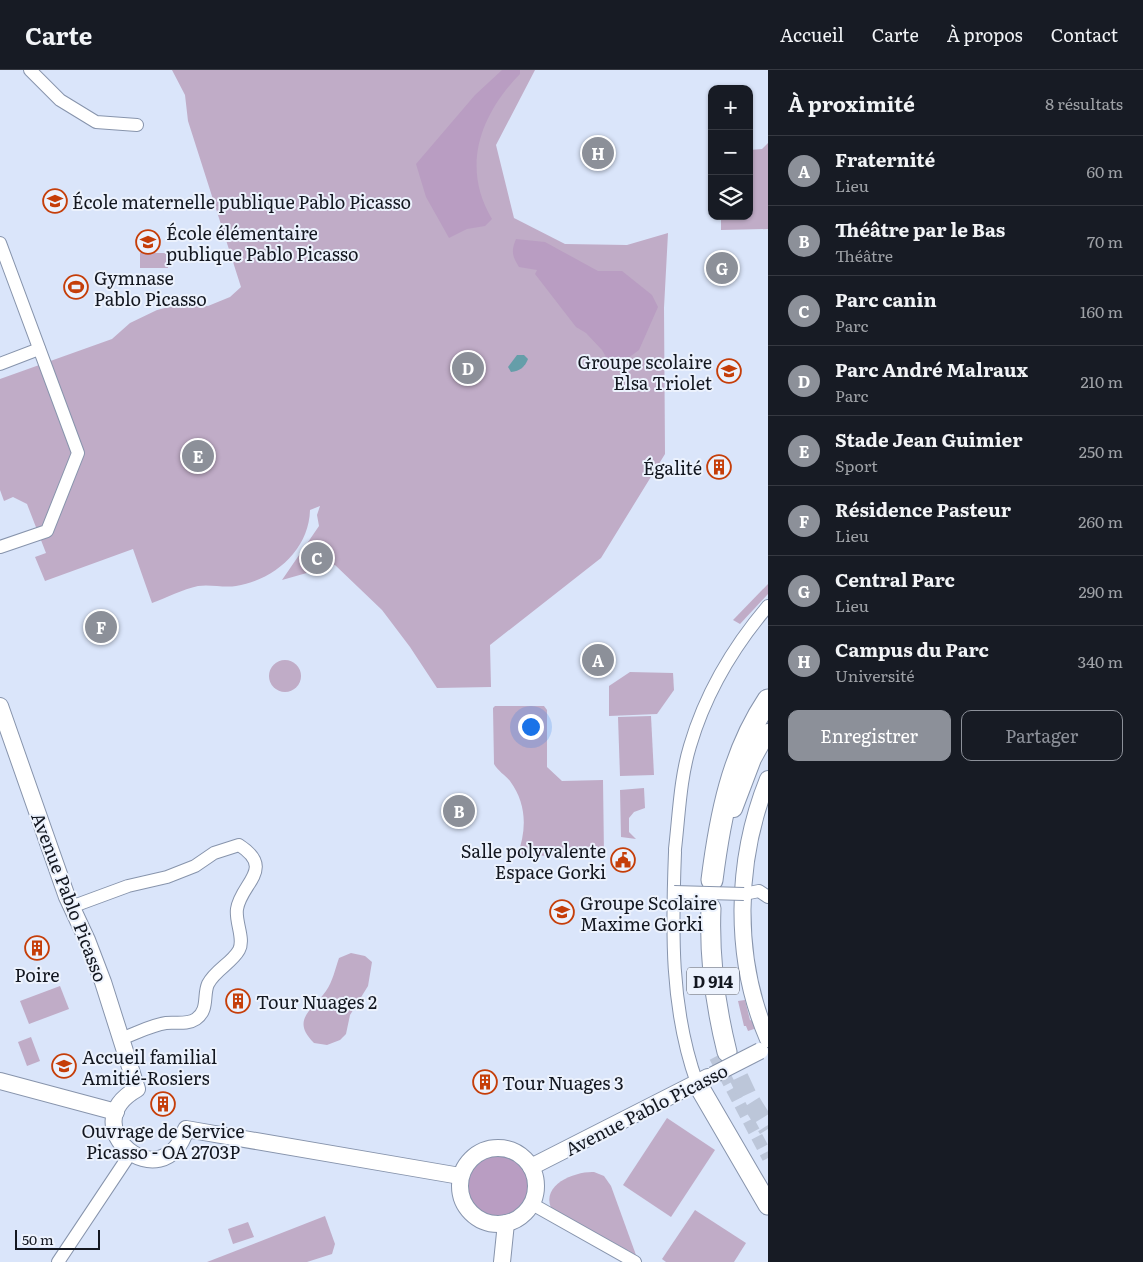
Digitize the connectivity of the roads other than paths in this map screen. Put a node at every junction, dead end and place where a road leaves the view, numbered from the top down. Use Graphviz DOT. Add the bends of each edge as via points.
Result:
graph roads {
  1 [pos="30,70"];
  2 [pos="137,125"];
  3 [pos="0,243"];
  4 [pos="39,349"];
  5 [pos="0,364"];
  6 [pos="4,546"];
  7 [pos="768,606"];
  8 [pos="768,700"];
  9 [pos="0,706"];
  10 [pos="768,732"];
  11 [pos="768,779"];
  12 [pos="714,880"];
  13 [pos="674,892"];
  14 [pos="744,894"];
  15 [pos="768,897"];
  16 [pos="71,907"];
  17 [pos="711,908"];
  18 [pos="120,1039"];
  19 [pos="765,1046"];
  20 [pos="727,1052"];
  21 [pos="705,1079"];
  22 [pos="0,1081"];
  23 [pos="116,1112"];
  24 [pos="130,1154"];
  25 [pos="531,1166"];
  26 [pos="460,1176"];
  27 [pos="532,1204"];
  28 [pos="768,1206"];
  29 [pos="506,1223"];
  30 [pos="58,1262"];
  31 [pos="502,1262"];
  32 [pos="635,1262"];
  1 -- 2 [label="street" via="60,100 96,122"];
  3 -- 4 [label="street"];
  4 -- 5 [label="street"];
  4 -- 6 [label="street" via="78,453 48,531"];
  7 -- 13 [label="street" via="731,655 690,746 681,793"];
  8 -- 12 [label="highway" via="744,744 729,787"];
  9 -- 16 [label="street, Avenue Pablo Picasso"];
  10 -- 12 [label="street" via="752,758 738,794"];
  11 -- 14 [label="street" via="752,830"];
  13 -- 14 [label="street, bridge"];
  13 -- 21 [label="street" via="672,937 678,1004 687,1051"];
  14 -- 15 [label="street" via="759,891"];
  14 -- 19 [label="street" via="750,987"];
  16 -- 18 [label="street, Avenue Pablo Picasso" via="94,957"];
  16 -- 18 [label="street" via="128,886 167,877 239,844 251,853 255,862 255,874 237,911 240,947 237,954 213,975 201,1013 188,1022 162,1024"];
  17 -- 20 [label="main road, D 914" via="710,954"];
  18 -- 23 [label="street, Avenue Pablo Picasso" via="138,1089 124,1098"];
  19 -- 21 [label="street, Avenue Pablo Picasso, bridge"];
  21 -- 25 [label="street, Avenue Pablo Picasso"];
  21 -- 28 [label="main road"];
  22 -- 23 [label="street"];
  23 -- 24 [label="street" via="115,1134"];
  24 -- 26 [label="street" via="148,1159 168,1154 180,1143 186,1129"];
  24 -- 30 [label="street"];
  25 -- 26 [label="street" via="518,1153 508,1149 489,1149 474,1156"];
  25 -- 27 [label="street" via="536,1183"];
  26 -- 29 [label="street" via="466,1206 476,1217 491,1223"];
  27 -- 29 [label="street" via="526,1212"];
  27 -- 32 [label="street"];
  29 -- 31 [label="street"];
}
